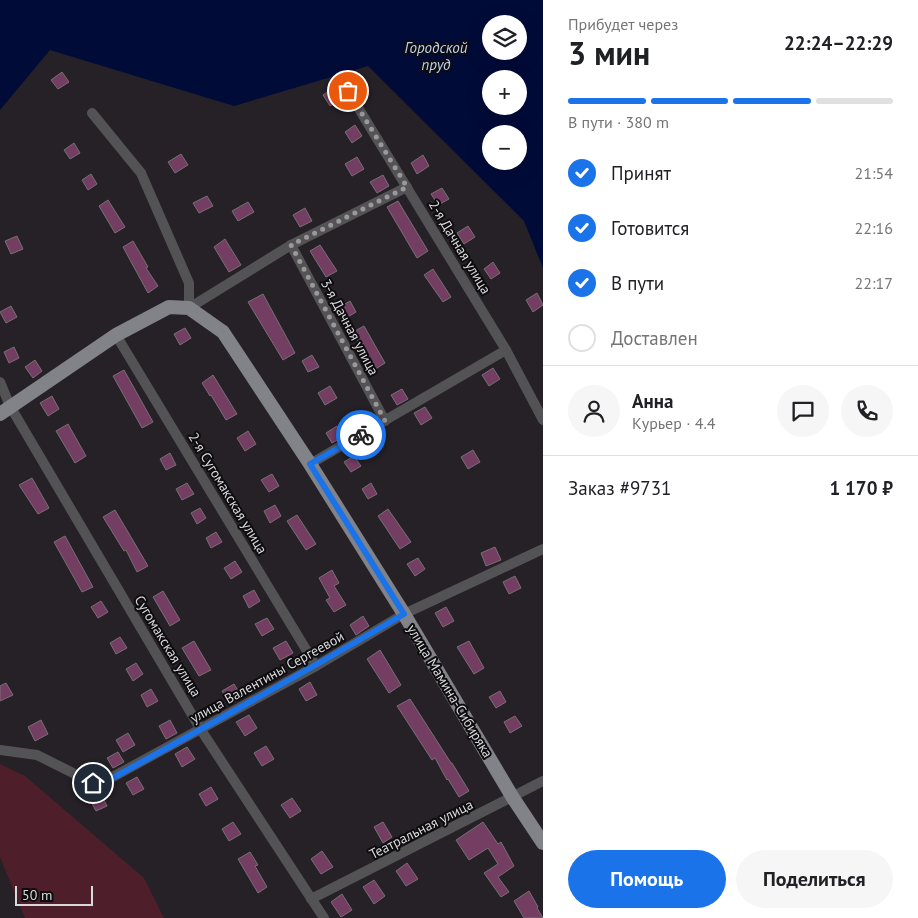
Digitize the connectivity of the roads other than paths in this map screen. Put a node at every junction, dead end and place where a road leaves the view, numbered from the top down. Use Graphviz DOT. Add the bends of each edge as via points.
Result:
graph roads {
  1 [pos="348,91"];
  2 [pos="92,112"];
  3 [pos="407,187"];
  4 [pos="291,245"];
  5 [pos="189,308"];
  6 [pos="116,335"];
  7 [pos="506,350"];
  8 [pos="0,382"];
  9 [pos="5,410"];
  10 [pos="543,420"];
  11 [pos="385,421"];
  12 [pos="310,464"];
  13 [pos="543,549"];
  14 [pos="404,614"];
  15 [pos="316,666"];
  16 [pos="201,730"];
  17 [pos="0,750"];
  18 [pos="543,782"];
  19 [pos="513,798"];
  20 [pos="543,843"];
  21 [pos="311,899"];
  22 [pos="324,918"];
  1 -- 3 [label="street, 2-я Дачная улица"];
  2 -- 5 [label="street" via="141,173 189,283"];
  3 -- 4 [label="street"];
  3 -- 7 [label="street, 2-я Дачная улица"];
  4 -- 5 [label="street"];
  4 -- 11 [label="street, 3-я Дачная улица"];
  5 -- 6 [label="main road" via="169,307"];
  5 -- 12 [label="main road, улица Мамина-Сибиряка" via="223,332"];
  6 -- 9 [label="main road"];
  6 -- 15 [label="street, 2-я Сугомакская улица"];
  7 -- 10 [label="street, 2-я Дачная улица"];
  7 -- 11 [label="street"];
  8 -- 9 [label="street, Сугомакская улица"];
  9 -- 16 [label="street, Сугомакская улица"];
  11 -- 12 [label="street"];
  12 -- 14 [label="main road, улица Мамина-Сибиряка"];
  13 -- 14 [label="street, улица Валентины Сергеевой"];
  14 -- 15 [label="street, улица Валентины Сергеевой"];
  14 -- 19 [label="main road, улица Мамина-Сибиряка"];
  15 -- 16 [label="street, улица Валентины Сергеевой"];
  16 -- 17 [label="street, улица Валентины Сергеевой" via="109,780 93,783 37,755"];
  16 -- 21 [label="street, Сугомакская улица"];
  18 -- 19 [label="street, Театральная улица"];
  19 -- 20 [label="main road, улица Мамина-Сибиряка"];
  19 -- 21 [label="street, Театральная улица"];
  21 -- 22 [label="street, Сугомакская улица"];
}
